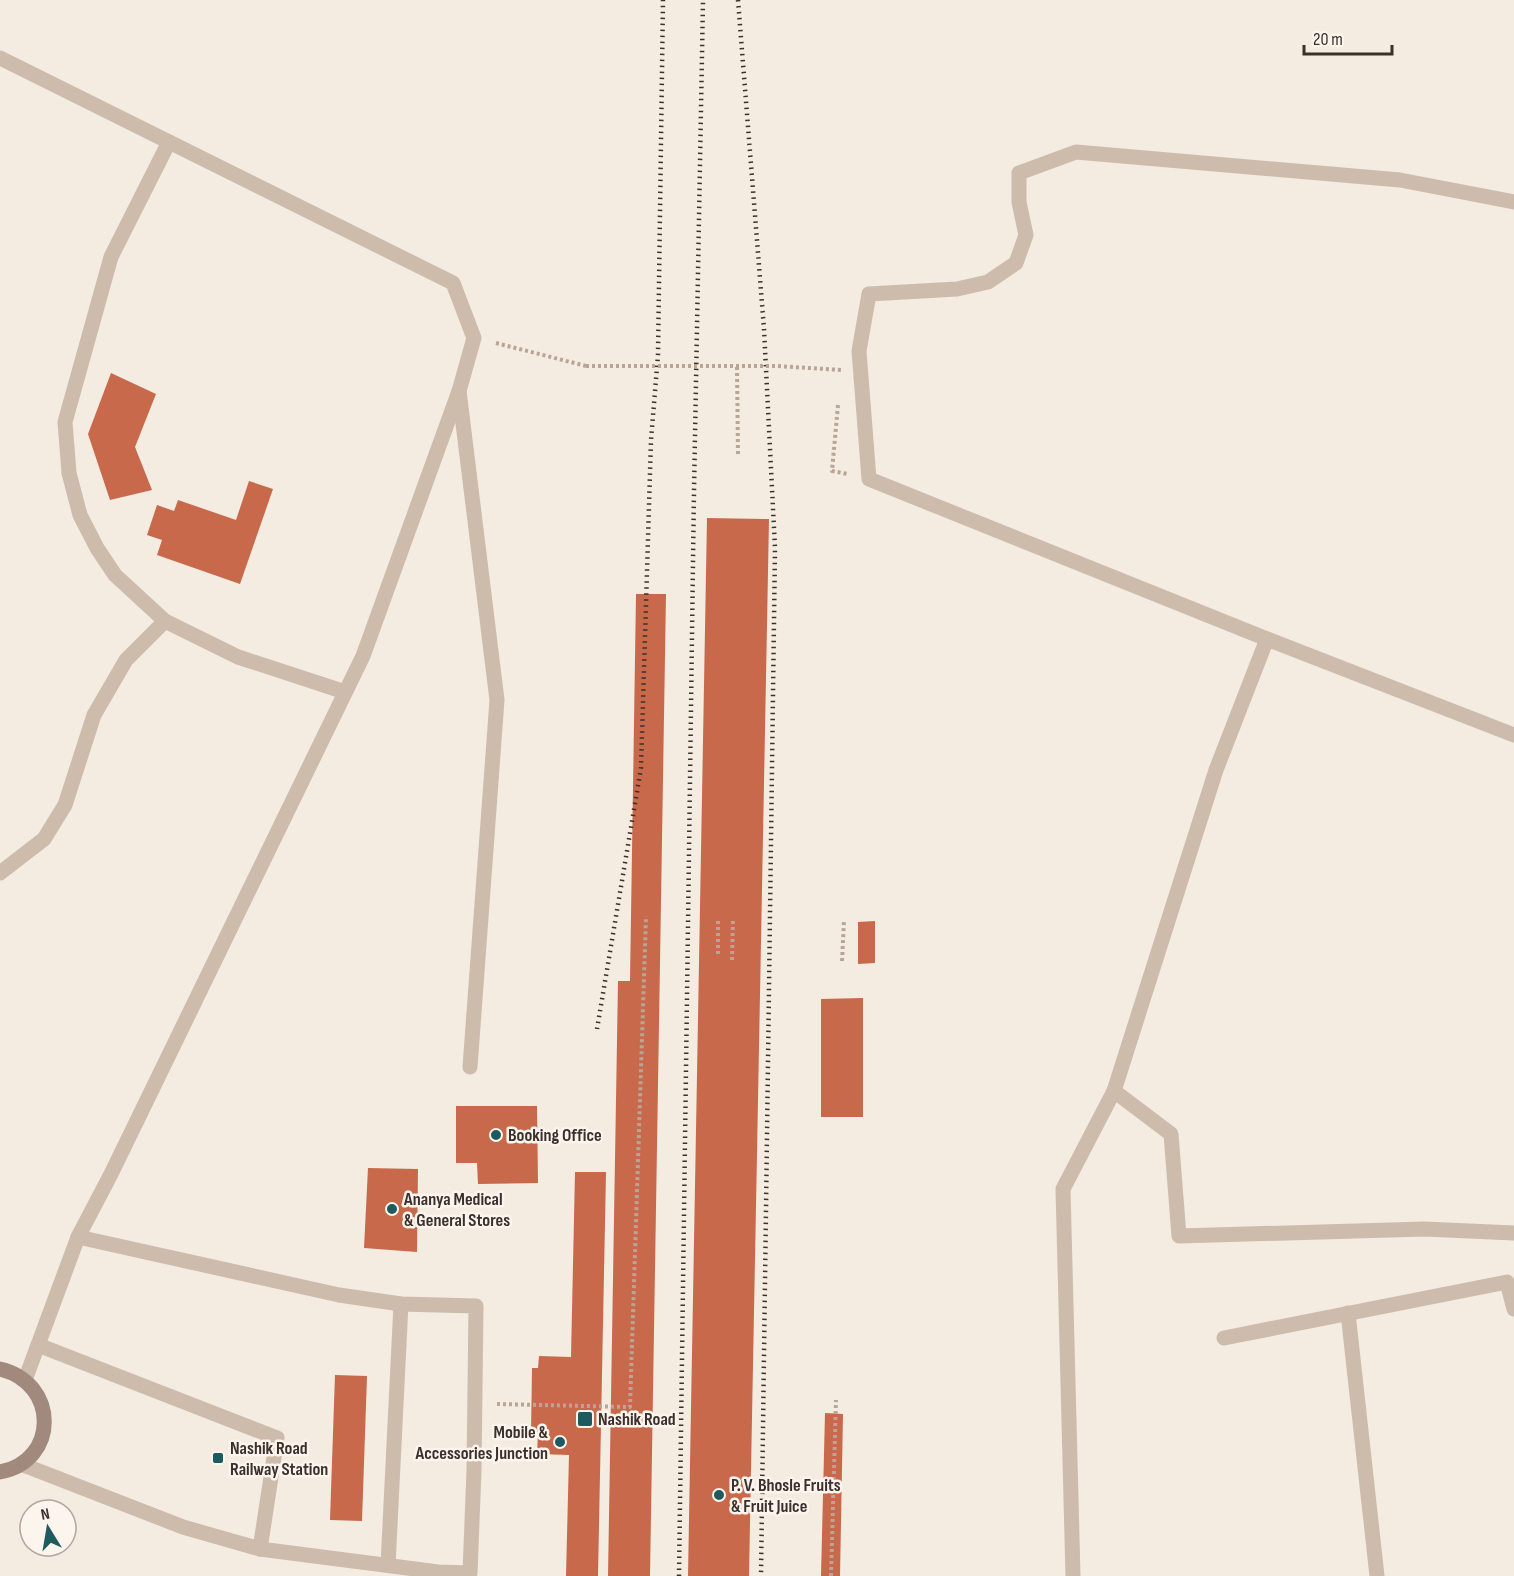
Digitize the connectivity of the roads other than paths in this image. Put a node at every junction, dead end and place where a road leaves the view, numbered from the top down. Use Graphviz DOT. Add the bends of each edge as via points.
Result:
graph roads {
  1 [pos="0,58"];
  2 [pos="169,142"];
  3 [pos="1514,202"];
  4 [pos="459,391"];
  5 [pos="165,621"];
  6 [pos="1267,639"];
  7 [pos="345,692"];
  8 [pos="1514,735"];
  9 [pos="0,873"];
  10 [pos="470,1067"];
  11 [pos="1114,1090"];
  12 [pos="1514,1233"];
  13 [pos="78,1237"];
  14 [pos="401,1304"];
  15 [pos="1514,1309"];
  16 [pos="1348,1313"];
  17 [pos="1224,1338"];
  18 [pos="38,1345"];
  19 [pos="0,1369"];
  20 [pos="25,1380"];
  21 [pos="21,1464"];
  22 [pos="0,1472"];
  23 [pos="260,1549"];
  24 [pos="388,1565"];
  25 [pos="1073,1576"];
  26 [pos="1377,1576"];
  1 -- 2 [label="street"];
  2 -- 4 [label="street" via="453,283 474,338"];
  2 -- 5 [label="street" via="111,257 65,422 69,473 81,515 97,548 115,574"];
  3 -- 6 [label="street" via="1400,180 1076,152 1019,173 1019,202 1026,235 1016,262 1007,269 988,282 957,289 869,294 858,351 869,479"];
  4 -- 7 [label="street" via="363,656"];
  4 -- 10 [label="street" via="497,700"];
  5 -- 7 [label="street" via="238,657"];
  5 -- 9 [label="street" via="126,660 94,716 65,805 44,839"];
  6 -- 8 [label="street"];
  6 -- 11 [label="street" via="1216,770"];
  7 -- 13 [label="street"];
  11 -- 12 [label="street" via="1171,1134 1179,1236 1425,1229"];
  11 -- 25 [label="street" via="1063,1189"];
  13 -- 14 [label="street" via="339,1295"];
  13 -- 18 [label="street"];
  14 -- 24 [label="street"];
  14 -- 24 [label="street" via="476,1306 470,1573"];
  15 -- 16 [label="street" via="1507,1282"];
  16 -- 17 [label="street"];
  16 -- 26 [label="street"];
  18 -- 20 [label="street"];
  18 -- 23 [label="street" via="278,1438"];
  19 -- 20 [label="main road"];
  20 -- 21 [label="main road" via="43,1407 44,1423 41,1439"];
  21 -- 22 [label="main road"];
  21 -- 23 [label="street" via="183,1527"];
  23 -- 24 [label="street"];
}
